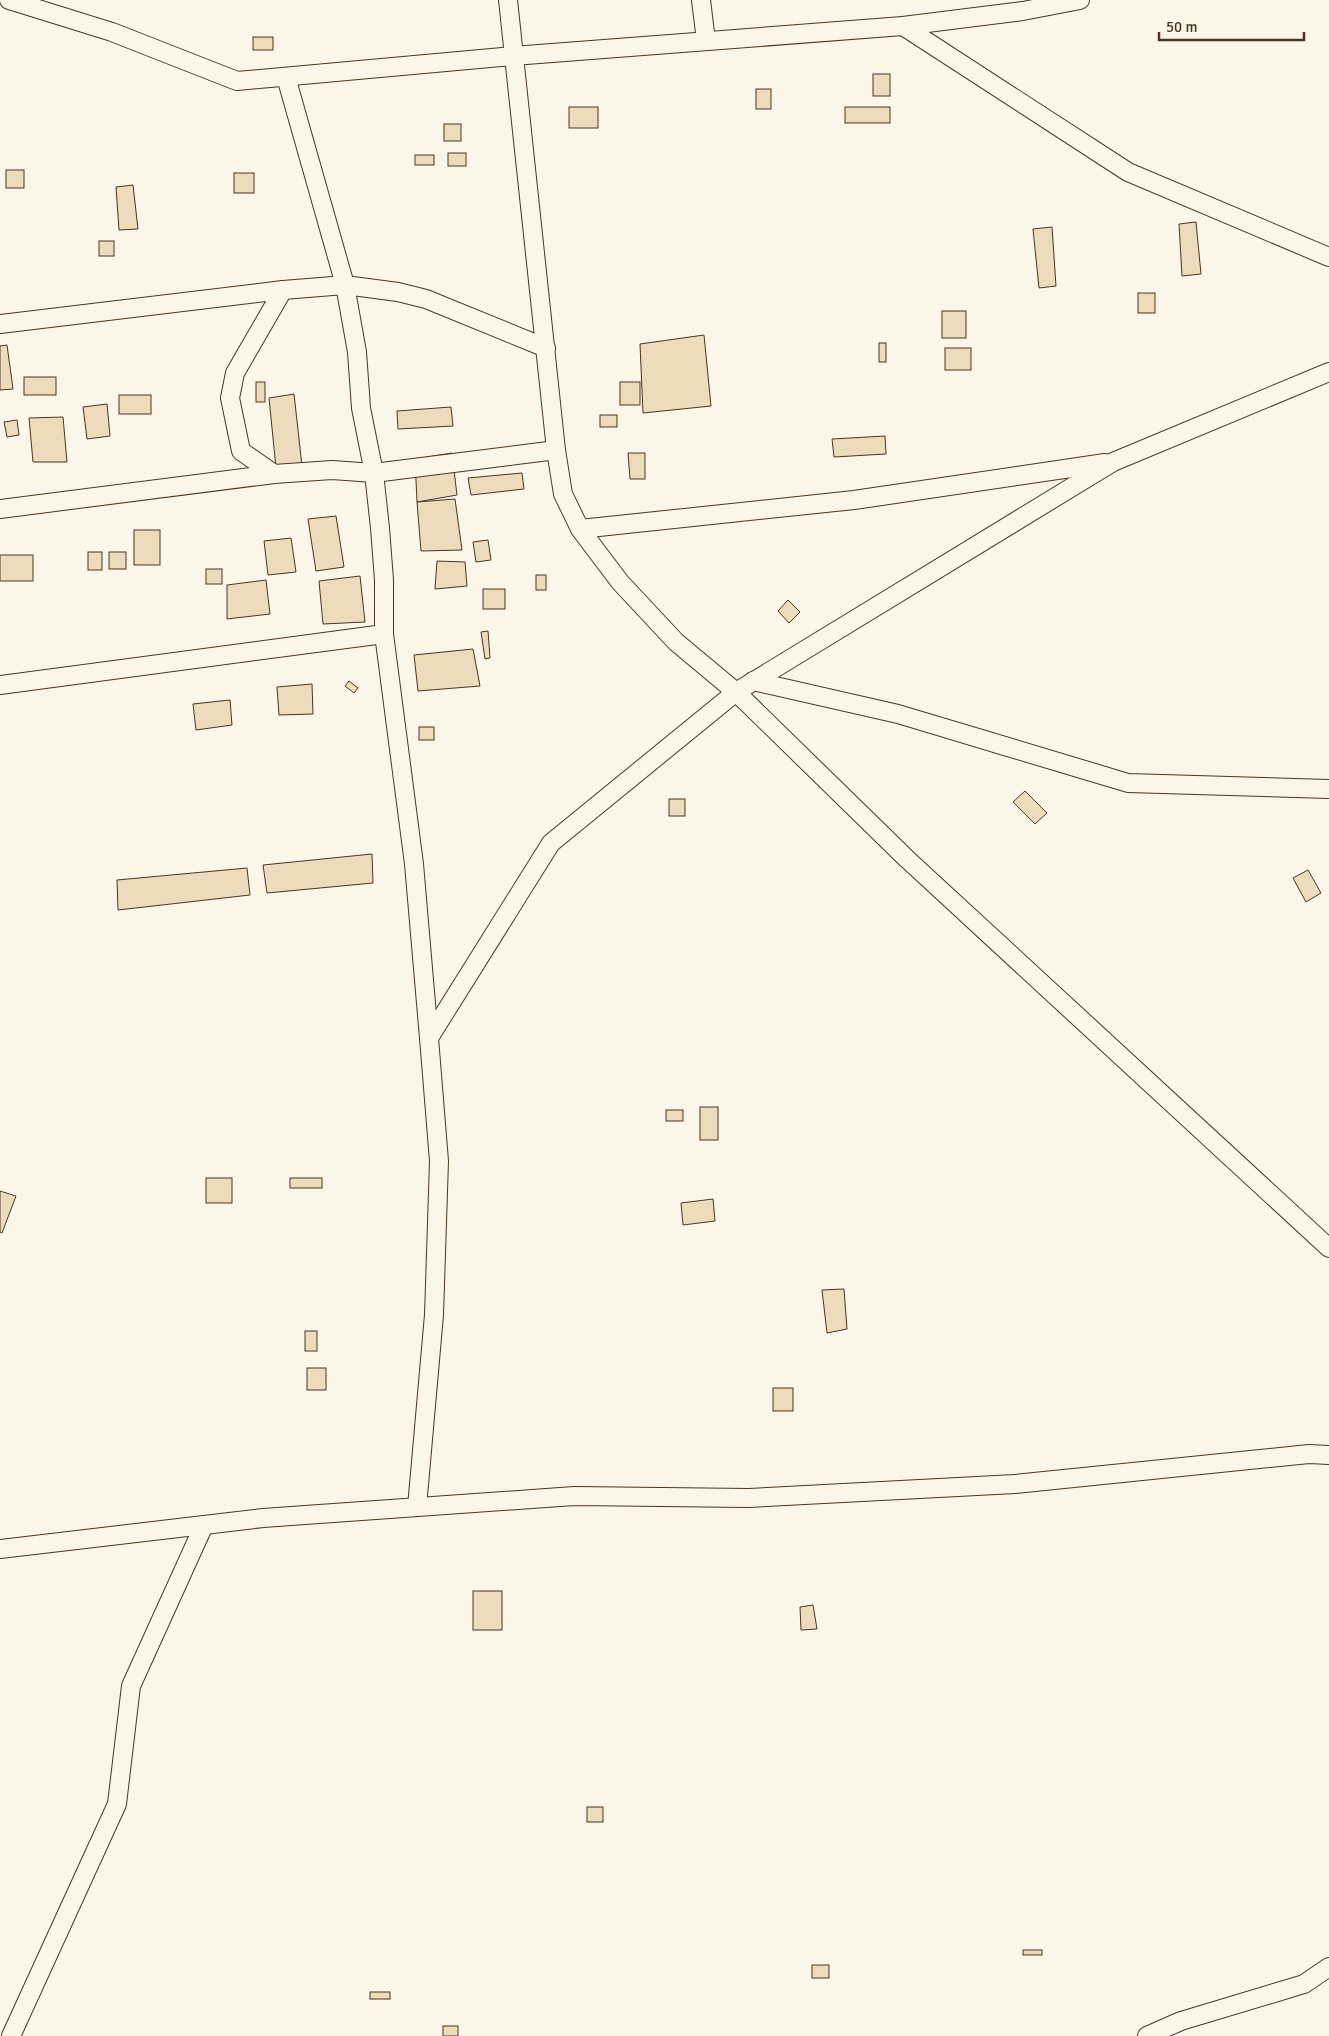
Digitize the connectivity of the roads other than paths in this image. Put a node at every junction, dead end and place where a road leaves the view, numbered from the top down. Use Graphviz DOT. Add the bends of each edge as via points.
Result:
graph roads {
  1 [pos="9,0"];
  2 [pos="508,0"];
  3 [pos="701,0"];
  4 [pos="1080,0"];
  5 [pos="903,26"];
  6 [pos="706,41"];
  7 [pos="513,56"];
  8 [pos="286,77"];
  9 [pos="1329,257"];
  10 [pos="345,286"];
  11 [pos="283,290"];
  12 [pos="0,324"];
  13 [pos="546,348"];
  14 [pos="1329,372"];
  15 [pos="556,450"];
  16 [pos="1113,462"];
  17 [pos="374,473"];
  18 [pos="274,474"];
  19 [pos="0,509"];
  20 [pos="580,528"];
  21 [pos="384,634"];
  22 [pos="753,681"];
  23 [pos="0,685"];
  24 [pos="736,692"];
  25 [pos="1329,789"];
  26 [pos="429,1038"];
  27 [pos="1329,1248"];
  28 [pos="1329,1455"];
  29 [pos="417,1507"];
  30 [pos="204,1525"];
  31 [pos="0,1549"];
  32 [pos="1329,1967"];
  33 [pos="11,2036"];
  34 [pos="1147,2036"];
  1 -- 8 [label="street" via="112,32 237,81"];
  2 -- 7 [label="street"];
  3 -- 6 [label="street"];
  4 -- 5 [label="street" via="1023,11"];
  5 -- 6 [label="street"];
  5 -- 9 [label="street" via="1128,172"];
  6 -- 7 [label="street"];
  7 -- 8 [label="street"];
  7 -- 13 [label="street"];
  8 -- 10 [label="street"];
  10 -- 11 [label="street"];
  10 -- 13 [label="street" via="426,299"];
  10 -- 17 [label="street"];
  11 -- 12 [label="street"];
  11 -- 18 [label="street" via="235,373 230,398 241,451"];
  13 -- 15 [label="street"];
  14 -- 16 [label="street"];
  15 -- 17 [label="street"];
  15 -- 20 [label="street" via="563,494"];
  16 -- 20 [label="street" via="854,500"];
  16 -- 22 [label="street"];
  17 -- 18 [label="street" via="332,470"];
  17 -- 21 [label="street" via="384,580"];
  18 -- 19 [label="street"];
  20 -- 24 [label="street" via="620,582 676,642"];
  21 -- 23 [label="street"];
  21 -- 26 [label="street" via="414,864"];
  22 -- 24 [label="street"];
  22 -- 25 [label="street" via="898,714 1128,783"];
  24 -- 26 [label="street" via="550,842"];
  24 -- 27 [label="street" via="907,859"];
  26 -- 29 [label="street" via="439,1161 434,1315"];
  28 -- 29 [label="street" via="1309,1454 1014,1484 749,1498 574,1496"];
  29 -- 30 [label="street"];
  30 -- 31 [label="street"];
  30 -- 33 [label="street" via="131,1686 117,1804"];
  32 -- 34 [label="street" via="1304,1984 1181,2021"];
}
